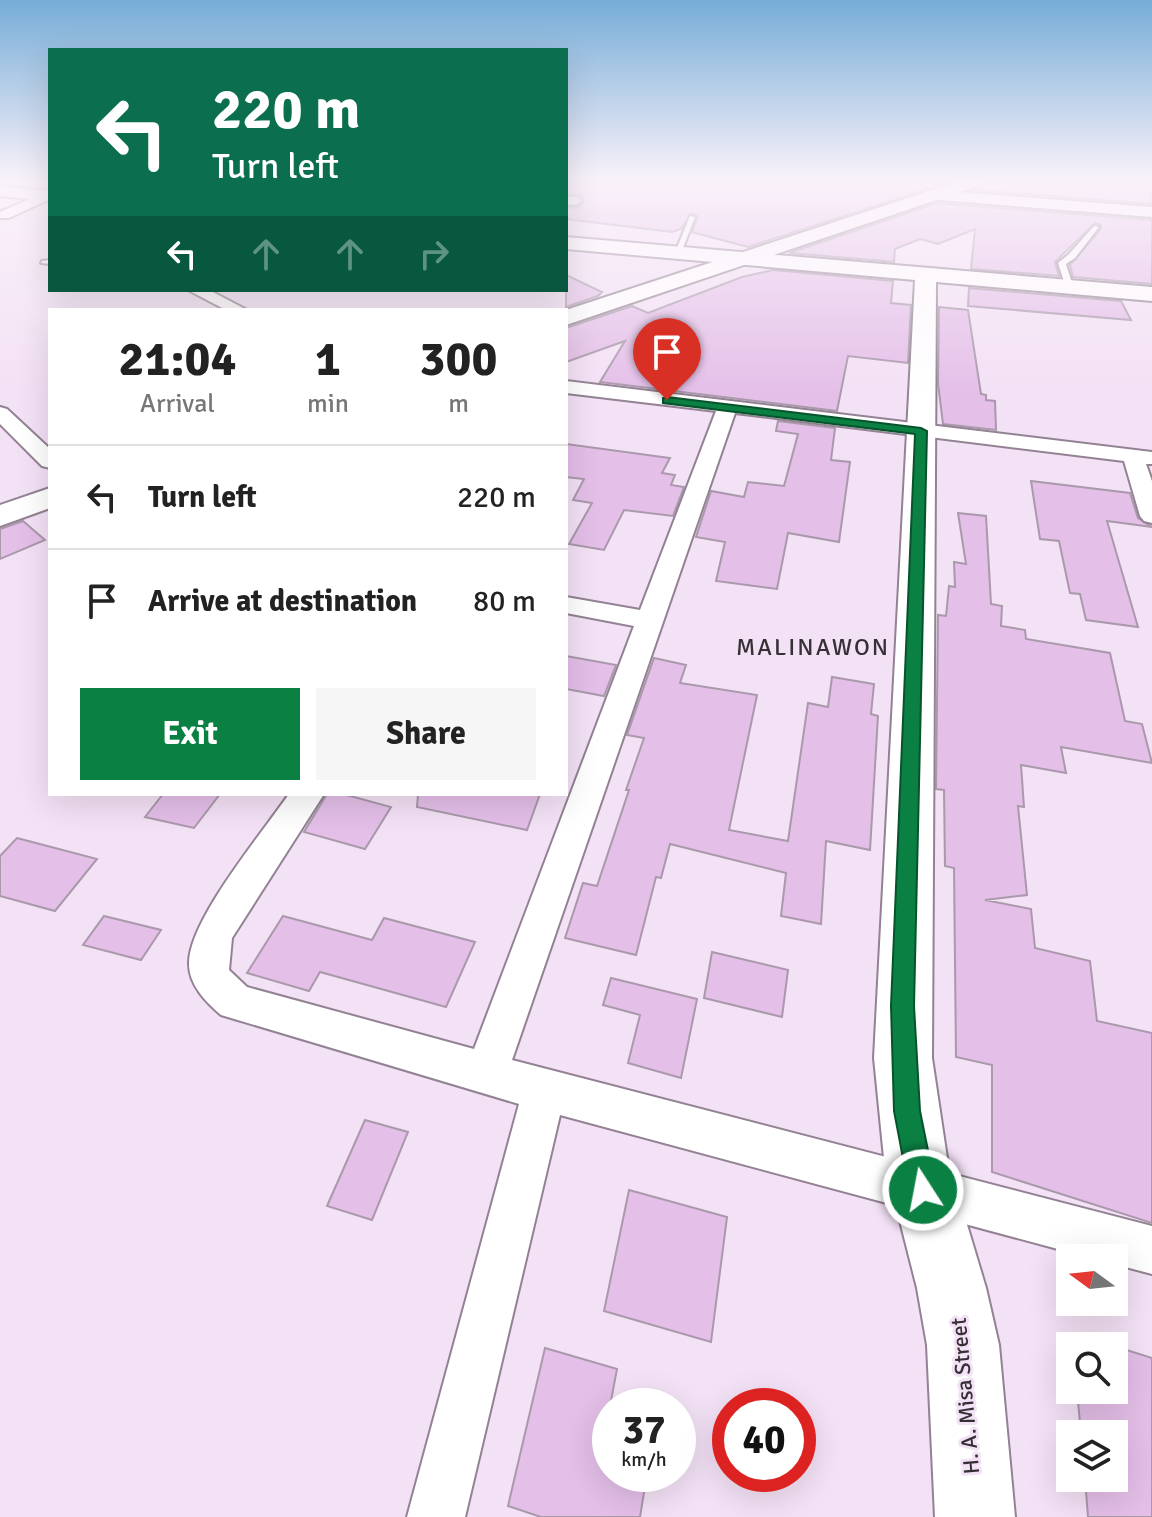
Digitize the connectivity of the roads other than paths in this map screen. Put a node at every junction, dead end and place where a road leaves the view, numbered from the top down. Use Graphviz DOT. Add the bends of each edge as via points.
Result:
graph roads {
  1 [pos="664,252"];
  2 [pos="765,252"];
  3 [pos="1075,252"];
  4 [pos="677,253"];
  5 [pos="744,259"];
  6 [pos="926,275"];
  7 [pos="1069,286"];
  8 [pos="200,292"];
  9 [pos="1152,294"];
  10 [pos="235,308"];
  11 [pos="568,317"];
  12 [pos="572,388"];
  13 [pos="727,408"];
  14 [pos="0,413"];
  15 [pos="921,431"];
  16 [pos="1142,457"];
  17 [pos="48,459"];
  18 [pos="48,498"];
  19 [pos="0,516"];
  20 [pos="1152,516"];
  21 [pos="568,605"];
  22 [pos="647,620"];
  23 [pos="306,796"];
  24 [pos="486,1074"];
  25 [pos="544,1090"];
  26 [pos="923,1190"];
  27 [pos="1152,1250"];
  28 [pos="436,1517"];
  29 [pos="975,1517"];
  1 -- 4 [label="main road"];
  2 -- 5 [label="main road"];
  3 -- 7 [label="lane" via="1062,263"];
  4 -- 5 [label="main road"];
  5 -- 6 [label="main road"];
  5 -- 11 [label="main road"];
  6 -- 7 [label="main road"];
  6 -- 15 [label="main road, H. A. Misa Street"];
  7 -- 9 [label="main road"];
  8 -- 10 [label="street"];
  12 -- 13 [label="street"];
  13 -- 15 [label="street"];
  13 -- 22 [label="street"];
  14 -- 17 [label="street"];
  15 -- 16 [label="street"];
  15 -- 26 [label="main road, H. A. Misa Street" via="902,1019 907,1111"];
  16 -- 20 [label="street"];
  18 -- 19 [label="main road"];
  21 -- 22 [label="street"];
  22 -- 24 [label="street"];
  23 -- 24 [label="street" via="214,934 207,961 213,984 235,1002"];
  24 -- 25 [label="street"];
  25 -- 26 [label="street"];
  25 -- 28 [label="street"];
  26 -- 27 [label="street"];
  26 -- 29 [label="main road, H. A. Misa Street" via="960,1323"];
}
